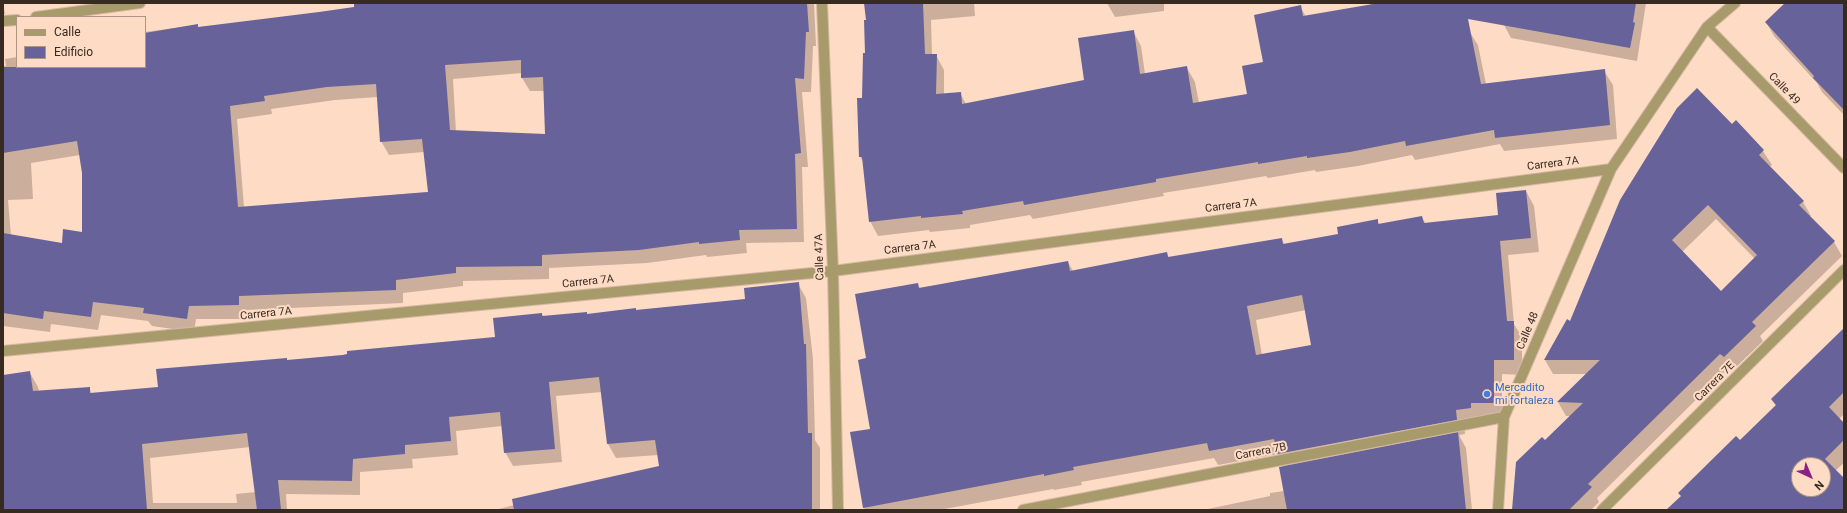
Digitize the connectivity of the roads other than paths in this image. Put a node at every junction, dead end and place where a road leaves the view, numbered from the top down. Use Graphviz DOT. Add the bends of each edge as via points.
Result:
graph roads {
  1 [pos="140,3"];
  2 [pos="822,3"];
  3 [pos="1735,3"];
  4 [pos="43,16"];
  5 [pos="16,20"];
  6 [pos="3,21"];
  7 [pos="1707,27"];
  8 [pos="1844,168"];
  9 [pos="1611,169"];
  10 [pos="832,270"];
  11 [pos="1844,270"];
  12 [pos="3,352"];
  13 [pos="1504,417"];
  14 [pos="838,510"];
  15 [pos="1023,510"];
  16 [pos="1498,510"];
  17 [pos="1602,510"];
  1 -- 4 [label="street"];
  2 -- 10 [label="street, Calle 47A"];
  3 -- 7 [label="street"];
  5 -- 6 [label="street"];
  7 -- 8 [label="street, Calle 49"];
  7 -- 9 [label="street"];
  9 -- 10 [label="street, Carrera 7A"];
  9 -- 13 [label="street, Calle 48"];
  10 -- 12 [label="street, Carrera 7A"];
  10 -- 14 [label="street, Calle 47A"];
  11 -- 17 [label="street, Carrera 7E"];
  13 -- 15 [label="street, Carrera 7B"];
  13 -- 16 [label="street, Calle 48"];
}
